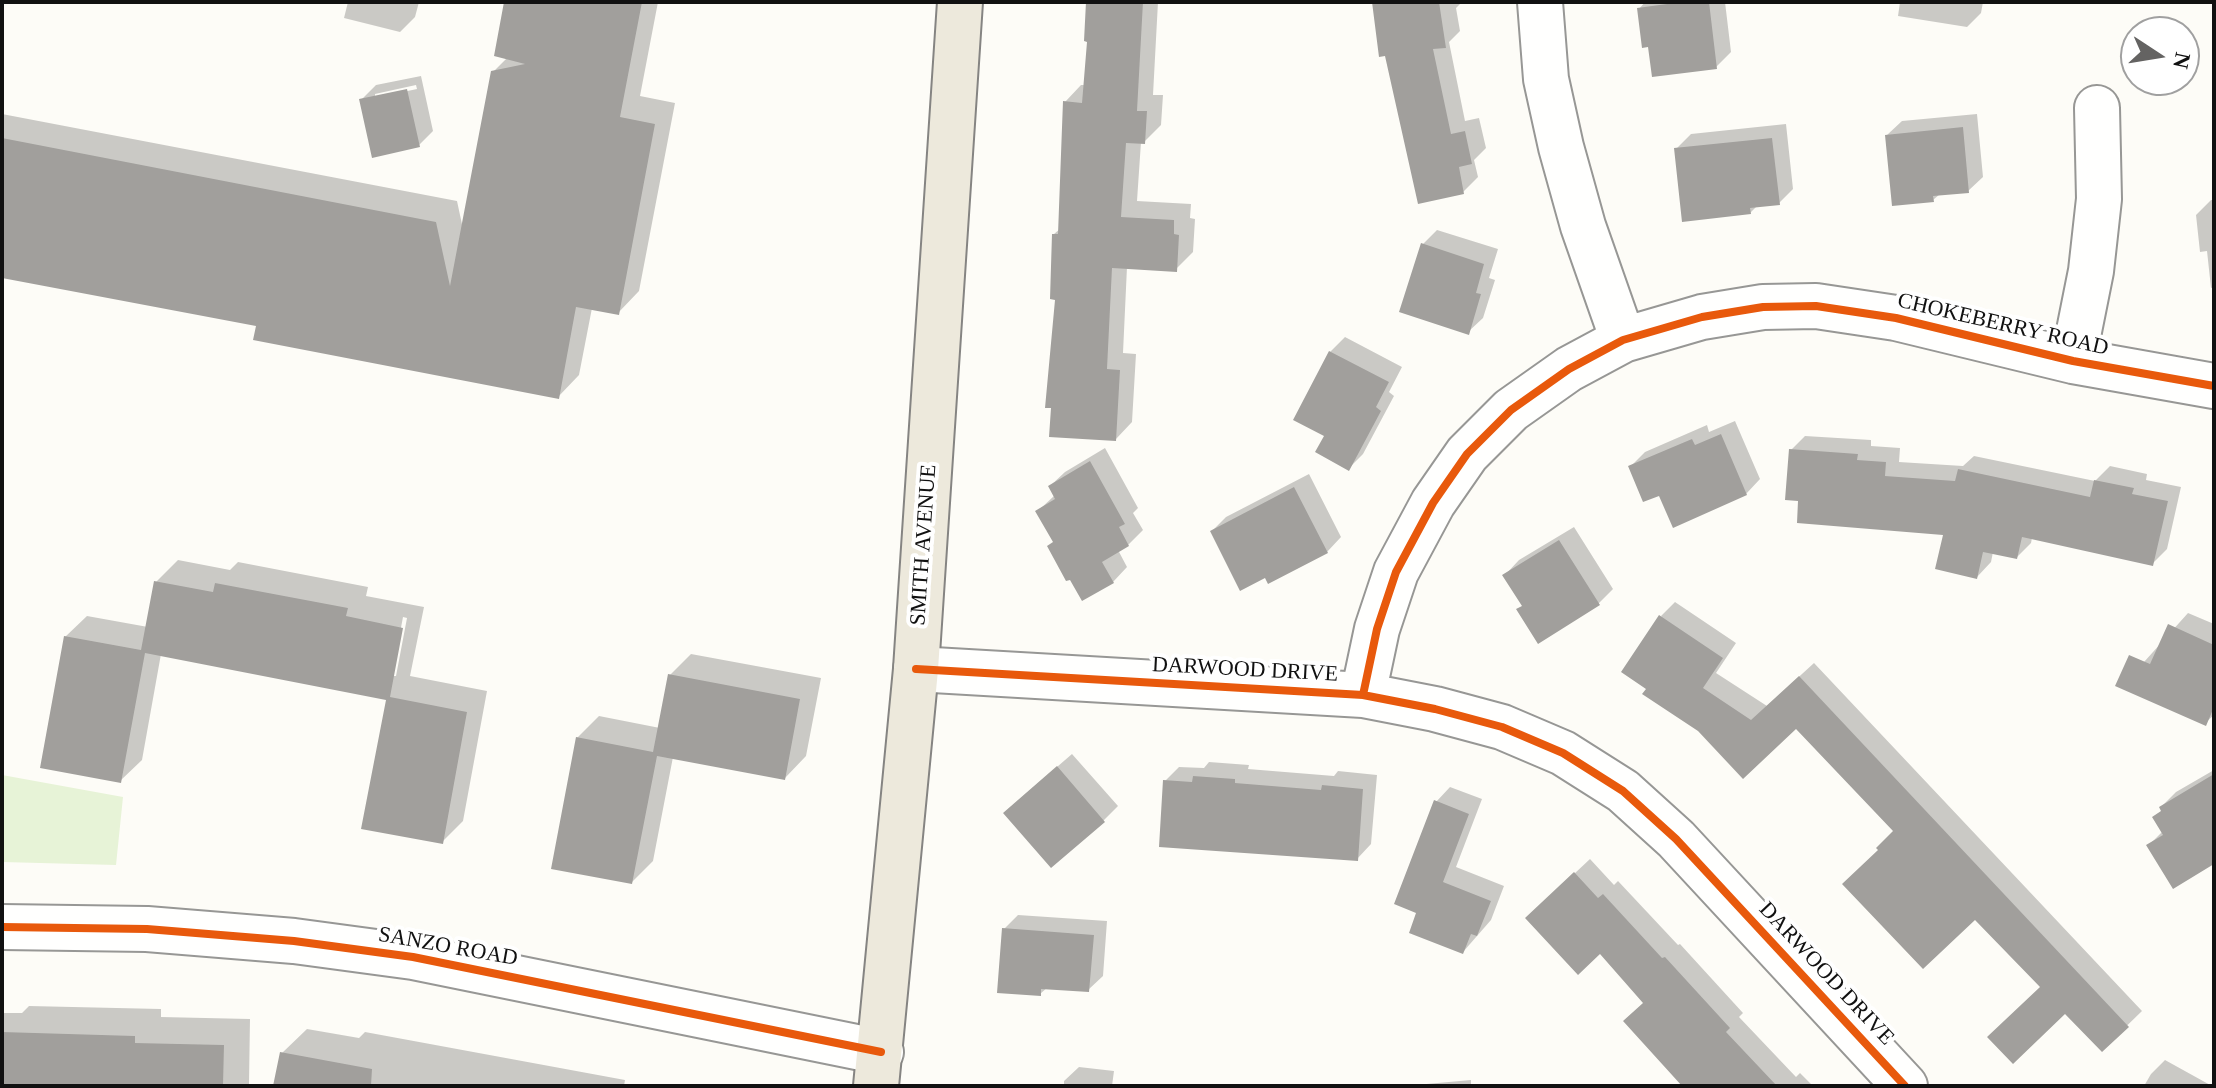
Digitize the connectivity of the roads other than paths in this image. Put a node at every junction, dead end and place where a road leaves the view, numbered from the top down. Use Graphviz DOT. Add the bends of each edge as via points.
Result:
graph roads {
  1 [pos="960,2"];
  2 [pos="1540,2"];
  3 [pos="2097,108"];
  4 [pos="1623,340"];
  5 [pos="2073,361"];
  6 [pos="2214,386"];
  7 [pos="916,669"];
  8 [pos="1363,695"];
  9 [pos="2,927"];
  10 [pos="878,1069"];
  11 [pos="1905,1086"];
  1 -- 7 [label="main road, SMITH AVENUE"];
  2 -- 4 [label="street" via="1546,79 1561,147"];
  3 -- 5 [label="street" via="2099,199"];
  4 -- 5 [label="street, CHOKEBERRY ROAD" via="1702,317 1763,307 1816,306 1896,318"];
  4 -- 8 [label="street, CHOKEBERRY ROAD" via="1569,369 1511,410 1467,454 1396,572"];
  5 -- 6 [label="street, CHOKEBERRY ROAD"];
  7 -- 8 [label="street, DARWOOD DRIVE"];
  7 -- 10 [label="main road, SMITH AVENUE"];
  8 -- 11 [label="street, DARWOOD DRIVE" via="1502,727 1563,753 1623,791 1676,839"];
  9 -- 10 [label="street, SANZO ROAD" via="147,929 413,957"];
}
